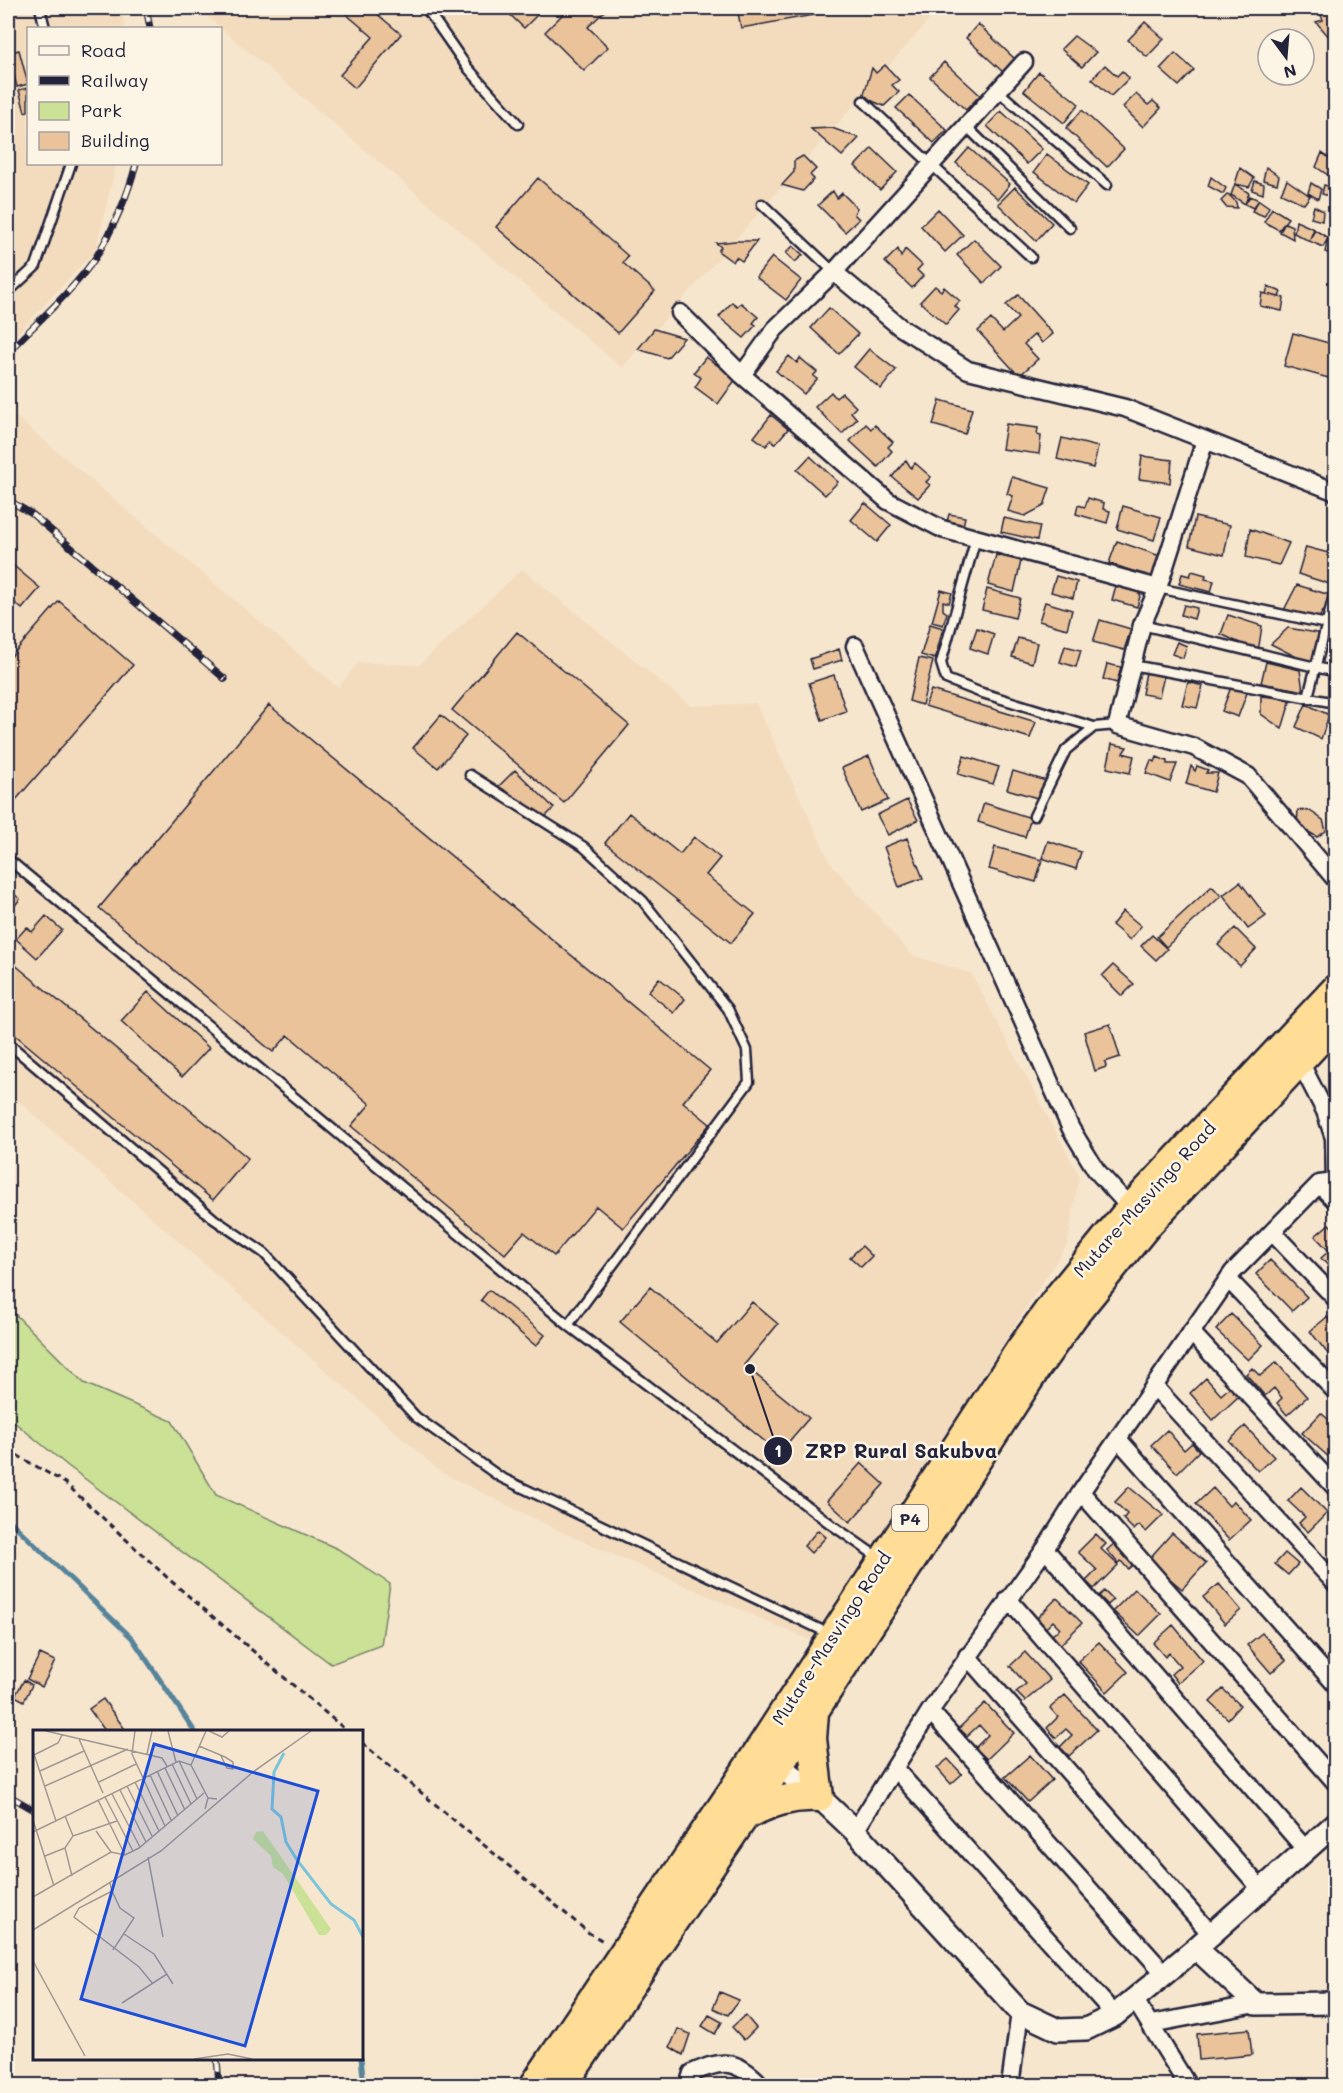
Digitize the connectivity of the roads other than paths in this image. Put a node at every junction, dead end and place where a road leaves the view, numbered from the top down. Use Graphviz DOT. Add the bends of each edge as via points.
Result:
graph roads {
  1 [pos="40,8"];
  2 [pos="426,8"];
  3 [pos="45,27"];
  4 [pos="1024,62"];
  5 [pos="998,91"];
  6 [pos="863,101"];
  7 [pos="519,124"];
  8 [pos="966,126"];
  9 [pos="932,164"];
  10 [pos="71,165"];
  11 [pos="1107,185"];
  12 [pos="762,204"];
  13 [pos="1070,228"];
  14 [pos="1031,257"];
  15 [pos="834,272"];
  16 [pos="8,292"];
  17 [pos="680,313"];
  18 [pos="742,375"];
  19 [pos="1205,440"];
  20 [pos="1335,492"];
  21 [pos="976,537"];
  22 [pos="1158,588"];
  23 [pos="1335,588"];
  24 [pos="1326,623"];
  25 [pos="1142,625"];
  26 [pos="1335,626"];
  27 [pos="855,646"];
  28 [pos="1132,665"];
  29 [pos="1316,667"];
  30 [pos="1335,672"];
  31 [pos="1308,697"];
  32 [pos="1335,703"];
  33 [pos="1117,725"];
  34 [pos="1094,727"];
  35 [pos="470,775"];
  36 [pos="1034,816"];
  37 [pos="8,858"];
  38 [pos="1335,880"];
  39 [pos="1335,989"];
  40 [pos="1335,1022"];
  41 [pos="8,1043"];
  42 [pos="1300,1062"];
  43 [pos="1330,1183"];
  44 [pos="1335,1201"];
  45 [pos="1139,1217"];
  46 [pos="1272,1232"];
  47 [pos="1228,1279"];
  48 [pos="1335,1299"];
  49 [pos="568,1325"];
  50 [pos="1191,1332"];
  51 [pos="1154,1386"];
  52 [pos="1335,1392"];
  53 [pos="1118,1439"];
  54 [pos="1335,1488"];
  55 [pos="1081,1492"];
  56 [pos="1045,1549"];
  57 [pos="882,1560"];
  58 [pos="1335,1584"];
  59 [pos="1008,1599"];
  60 [pos="833,1635"];
  61 [pos="967,1656"];
  62 [pos="1335,1685"];
  63 [pos="815,1707"];
  64 [pos="930,1711"];
  65 [pos="768,1758"];
  66 [pos="895,1769"];
  67 [pos="1335,1783"];
  68 [pos="819,1797"];
  69 [pos="745,1815"];
  70 [pos="1335,1823"];
  71 [pos="855,1831"];
  72 [pos="1306,1850"];
  73 [pos="1261,1889"];
  74 [pos="1204,1941"];
  75 [pos="1165,1974"];
  76 [pos="1135,2000"];
  77 [pos="1335,2003"];
  78 [pos="1256,2004"];
  79 [pos="1020,2012"];
  80 [pos="1115,2015"];
  81 [pos="1151,2024"];
  82 [pos="534,2085"];
  83 [pos="562,2085"];
  84 [pos="688,2085"];
  85 [pos="762,2085"];
  86 [pos="1010,2085"];
  87 [pos="1188,2085"];
  1 -- 3 [label="lane"];
  2 -- 7 [label="lane" via="467,67"];
  4 -- 5 [label="street"];
  5 -- 8 [label="street"];
  5 -- 11 [label="lane"];
  6 -- 9 [label="lane"];
  8 -- 9 [label="street"];
  8 -- 13 [label="lane"];
  9 -- 14 [label="lane"];
  9 -- 15 [label="street"];
  10 -- 16 [label="lane" via="36,266"];
  12 -- 15 [label="lane"];
  15 -- 18 [label="street" via="775,329"];
  15 -- 19 [label="street" via="900,327 969,370 1125,408"];
  17 -- 18 [label="street"];
  18 -- 21 [label="street" via="888,501 942,529"];
  19 -- 20 [label="street"];
  19 -- 22 [label="street"];
  21 -- 22 [label="street"];
  21 -- 34 [label="lane" via="941,663 946,679"];
  22 -- 24 [label="lane"];
  22 -- 25 [label="street"];
  23 -- 24 [label="lane"];
  24 -- 26 [label="lane"];
  24 -- 29 [label="lane"];
  25 -- 28 [label="street"];
  25 -- 29 [label="lane"];
  27 -- 45 [label="street" via="1071,1129 1096,1170"];
  28 -- 31 [label="lane"];
  28 -- 33 [label="street"];
  29 -- 30 [label="lane"];
  29 -- 31 [label="lane"];
  31 -- 32 [label="lane"];
  33 -- 34 [label="lane"];
  33 -- 38 [label="street" via="1194,747 1248,776"];
  34 -- 36 [label="lane" via="1066,750"];
  35 -- 49 [label="lane" via="584,847 643,901 728,1009 747,1050 749,1082"];
  37 -- 49 [label="lane"];
  39 -- 45 [label="highway, Mutare-Masvingo Road / P4"];
  40 -- 42 [label="highway, Mutare-Masvingo Road / P4"];
  41 -- 60 [label="lane" via="214,1219 264,1253 426,1424 500,1477"];
  42 -- 43 [label="street" via="1326,1111 1334,1138"];
  42 -- 45 [label="highway, Mutare-Masvingo Road / P4"];
  43 -- 44 [label="street"];
  43 -- 46 [label="street"];
  45 -- 57 [label="highway, Mutare-Masvingo Road / P4" via="1060,1295"];
  45 -- 63 [label="highway, Mutare-Masvingo Road / P4"];
  46 -- 47 [label="street"];
  46 -- 48 [label="street"];
  47 -- 50 [label="street"];
  47 -- 52 [label="street"];
  49 -- 57 [label="lane"];
  50 -- 51 [label="street"];
  50 -- 54 [label="street"];
  51 -- 53 [label="street"];
  51 -- 58 [label="street"];
  53 -- 55 [label="street"];
  53 -- 62 [label="street"];
  55 -- 56 [label="street"];
  55 -- 67 [label="street"];
  56 -- 59 [label="street"];
  56 -- 72 [label="street"];
  57 -- 60 [label="highway, Mutare-Masvingo Road / P4"];
  59 -- 61 [label="street"];
  59 -- 73 [label="street"];
  60 -- 65 [label="highway, Mutare-Masvingo Road / P4"];
  61 -- 64 [label="street"];
  61 -- 74 [label="street"];
  63 -- 65 [label="highway, Mutare-Masvingo Road / P4"];
  63 -- 68 [label="highway" via="812,1739"];
  64 -- 66 [label="street"];
  64 -- 75 [label="street"];
  65 -- 68 [label="street"];
  65 -- 69 [label="highway, Mutare-Masvingo Road / P4"];
  65 -- 82 [label="highway, Mutare-Masvingo Road / P4" via="624,1954"];
  66 -- 71 [label="street"];
  66 -- 80 [label="street"];
  68 -- 69 [label="highway" via="781,1800"];
  68 -- 71 [label="street"];
  69 -- 83 [label="highway, Mutare-Masvingo Road / P4"];
  70 -- 72 [label="street"];
  71 -- 79 [label="street"];
  72 -- 73 [label="street"];
  73 -- 74 [label="street"];
  74 -- 75 [label="street"];
  74 -- 78 [label="street"];
  75 -- 76 [label="street"];
  76 -- 80 [label="street"];
  76 -- 81 [label="street"];
  77 -- 78 [label="street"];
  78 -- 81 [label="street"];
  79 -- 80 [label="street" via="1058,2030 1086,2029"];
  79 -- 86 [label="street"];
  81 -- 87 [label="street"];
  84 -- 85 [label="street" via="692,2073 716,2062 738,2066"];
}
